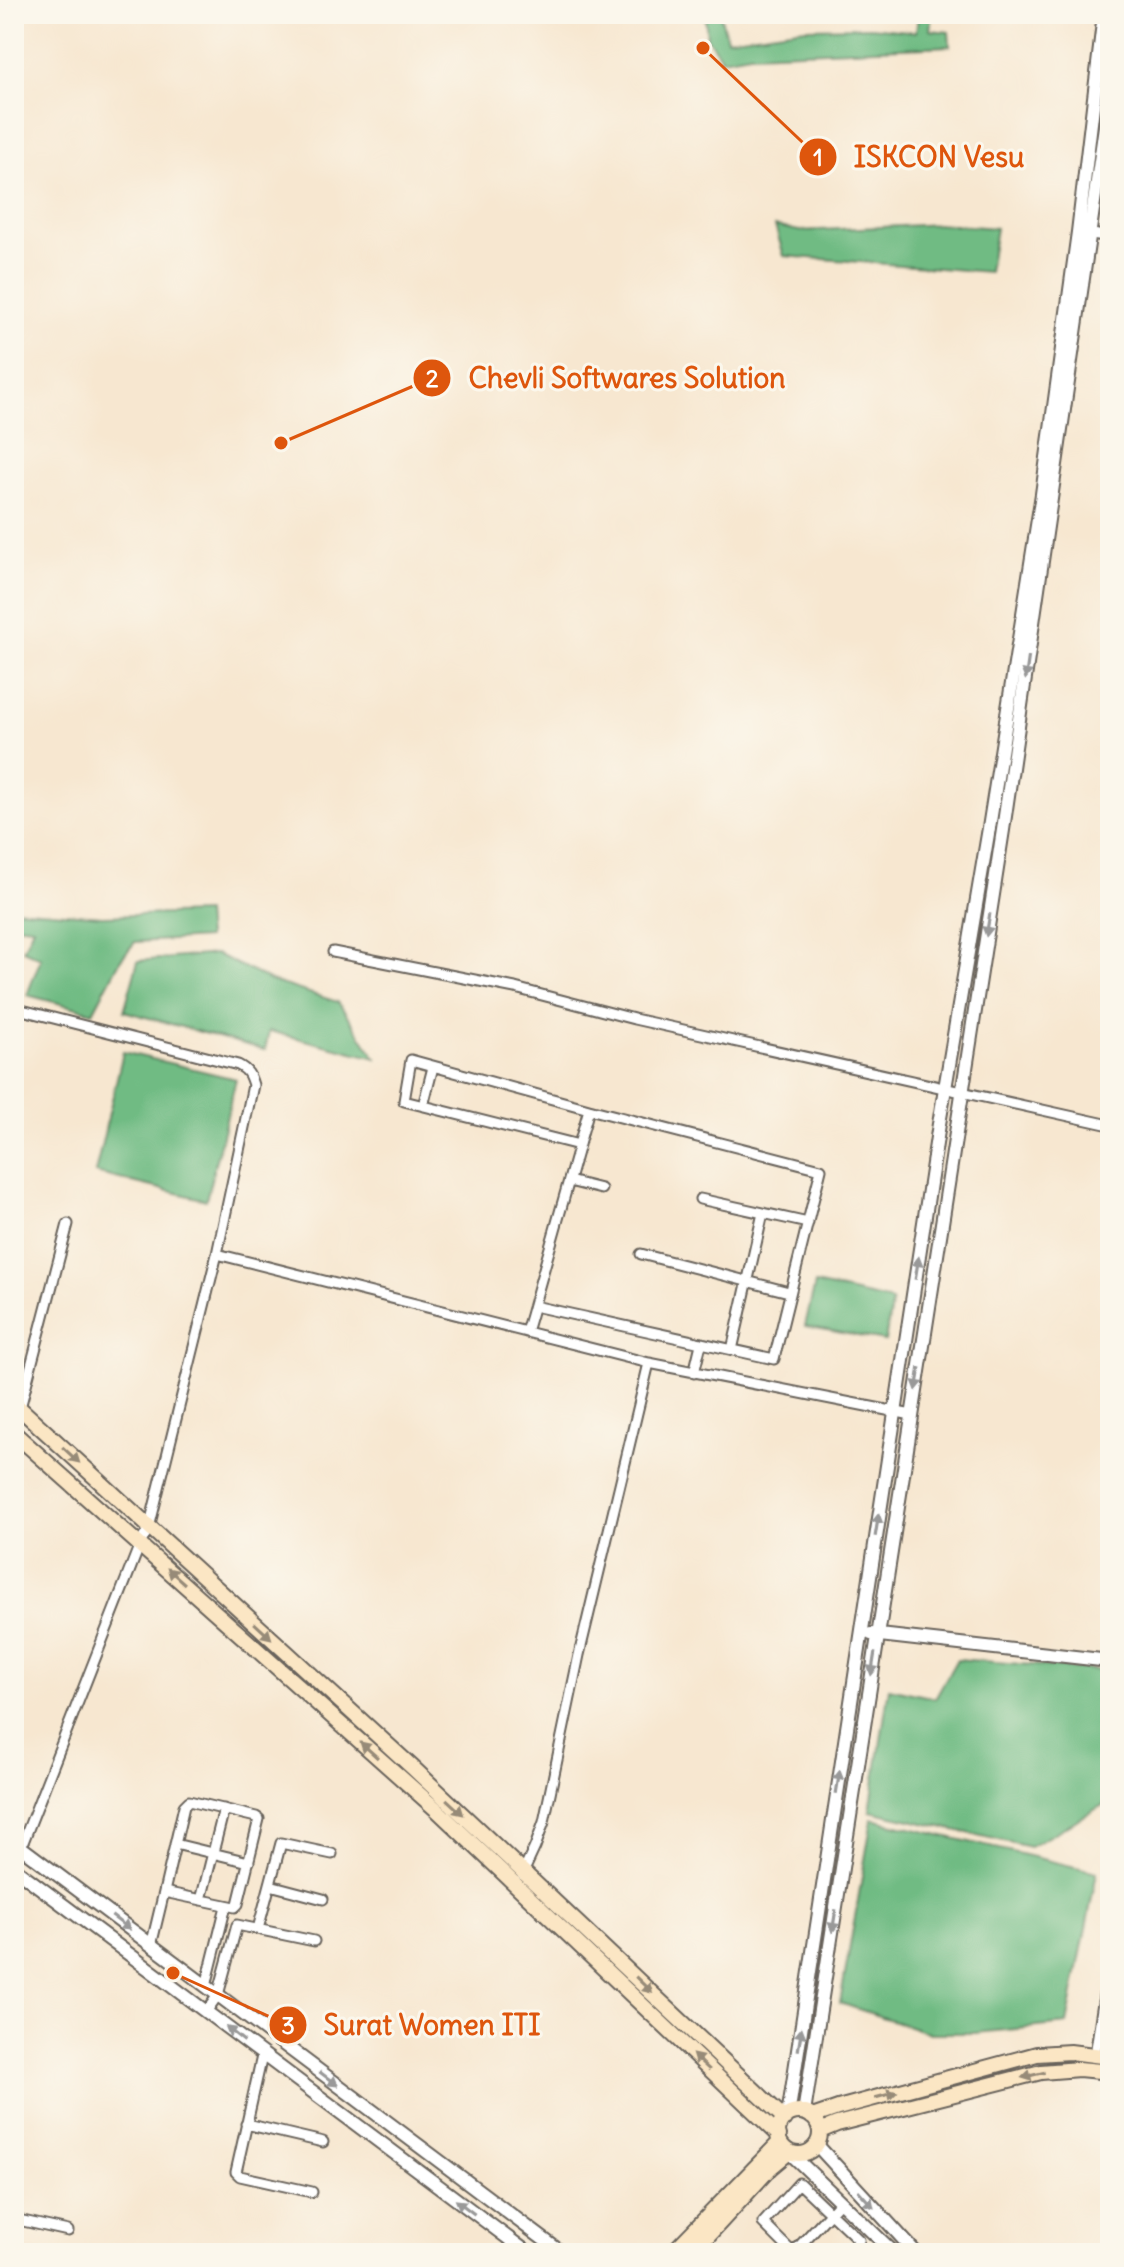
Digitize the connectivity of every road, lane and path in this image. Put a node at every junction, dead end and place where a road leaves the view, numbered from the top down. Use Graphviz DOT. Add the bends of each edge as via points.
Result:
graph roads {
  1 [pos="1104,14"];
  2 [pos="1110,92"];
  3 [pos="1084,233"];
  4 [pos="1110,237"];
  5 [pos="333,952"];
  6 [pos="14,1008"];
  7 [pos="433,1067"];
  8 [pos="945,1088"];
  9 [pos="963,1092"];
  10 [pos="423,1106"];
  11 [pos="589,1109"];
  12 [pos="1110,1125"];
  13 [pos="579,1145"];
  14 [pos="569,1181"];
  15 [pos="601,1189"];
  16 [pos="700,1199"];
  17 [pos="763,1213"];
  18 [pos="808,1223"];
  19 [pos="68,1224"];
  20 [pos="217,1254"];
  21 [pos="641,1254"];
  22 [pos="748,1282"];
  23 [pos="789,1292"];
  24 [pos="534,1306"];
  25 [pos="526,1332"];
  26 [pos="701,1344"];
  27 [pos="732,1350"];
  28 [pos="649,1363"];
  29 [pos="694,1373"];
  30 [pos="16,1409"];
  31 [pos="895,1412"];
  32 [pos="912,1415"];
  33 [pos="14,1433"];
  34 [pos="149,1528"];
  35 [pos="140,1544"];
  36 [pos="860,1633"];
  37 [pos="878,1634"];
  38 [pos="1110,1661"];
  39 [pos="224,1809"];
  40 [pos="175,1844"];
  41 [pos="18,1845"];
  42 [pos="213,1854"];
  43 [pos="332,1854"];
  44 [pos="249,1862"];
  45 [pos="14,1866"];
  46 [pos="524,1870"];
  47 [pos="270,1885"];
  48 [pos="516,1886"];
  49 [pos="164,1892"];
  50 [pos="323,1899"];
  51 [pos="92,1900"];
  52 [pos="201,1900"];
  53 [pos="226,1906"];
  54 [pos="80,1917"];
  55 [pos="258,1929"];
  56 [pos="314,1941"];
  57 [pos="151,1946"];
  58 [pos="1110,1956"];
  59 [pos="206,1986"];
  60 [pos="218,1995"];
  61 [pos="206,2012"];
  62 [pos="262,2056"];
  63 [pos="1103,2056"];
  64 [pos="1110,2072"];
  65 [pos="808,2115"];
  66 [pos="786,2118"];
  67 [pos="246,2124"];
  68 [pos="818,2138"];
  69 [pos="323,2142"];
  70 [pos="783,2143"];
  71 [pos="312,2192"];
  72 [pos="841,2201"];
  73 [pos="831,2212"];
  74 [pos="14,2219"];
  75 [pos="68,2231"];
  76 [pos="880,2248"];
  77 [pos="528,2253"];
  78 [pos="562,2253"];
  79 [pos="672,2253"];
  80 [pos="692,2253"];
  81 [pos="793,2253"];
  82 [pos="848,2253"];
  83 [pos="894,2253"];
  84 [pos="916,2253"];
  1 -- 3 [label="street"];
  2 -- 3 [label="street"];
  3 -- 4 [label="street"];
  3 -- 8 [label="street"];
  3 -- 9 [label="street, one-way" via="1053,498"];
  5 -- 8 [label="street" via="515,988"];
  6 -- 20 [label="street" via="238,1065 251,1075"];
  7 -- 10 [label="street"];
  7 -- 10 [label="street" via="411,1060 404,1101"];
  7 -- 11 [label="street"];
  8 -- 9 [label="street"];
  31 -- 8 [label="street, one-way"];
  9 -- 12 [label="street"];
  9 -- 32 [label="street, one-way"];
  10 -- 13 [label="street"];
  11 -- 13 [label="street"];
  11 -- 18 [label="street" via="821,1169"];
  13 -- 14 [label="street"];
  14 -- 15 [label="street"];
  14 -- 24 [label="street"];
  16 -- 17 [label="street"];
  17 -- 18 [label="street"];
  17 -- 22 [label="street"];
  18 -- 23 [label="street"];
  19 -- 30 [label="street"];
  20 -- 25 [label="street"];
  20 -- 34 [label="street"];
  21 -- 22 [label="street"];
  22 -- 23 [label="street"];
  22 -- 27 [label="street"];
  23 -- 27 [label="street" via="774,1359"];
  24 -- 25 [label="street"];
  24 -- 26 [label="street"];
  25 -- 28 [label="street"];
  26 -- 27 [label="street"];
  26 -- 29 [label="street"];
  28 -- 29 [label="street"];
  28 -- 46 [label="street" via="544,1822"];
  29 -- 31 [label="street"];
  30 -- 34 [label="main road, one-way"];
  31 -- 32 [label="street"];
  36 -- 31 [label="street, one-way"];
  32 -- 37 [label="street"];
  33 -- 35 [label="main road"];
  34 -- 35 [label="street"];
  34 -- 46 [label="main road, one-way"];
  35 -- 41 [label="street"];
  48 -- 35 [label="main road, one-way"];
  36 -- 37 [label="street"];
  66 -- 36 [label="street, one-way"];
  37 -- 38 [label="street"];
  37 -- 65 [label="street, one-way"];
  39 -- 40 [label="street" via="187,1802"];
  39 -- 42 [label="street"];
  39 -- 44 [label="street" via="259,1817"];
  40 -- 42 [label="street"];
  40 -- 49 [label="street"];
  41 -- 45 [label="street"];
  41 -- 51 [label="street"];
  42 -- 44 [label="street"];
  42 -- 52 [label="street"];
  43 -- 47 [label="street" via="281,1843"];
  44 -- 53 [label="street" via="238,1904"];
  45 -- 54 [label="street"];
  46 -- 48 [label="street"];
  46 -- 66 [label="main road, one-way"];
  47 -- 50 [label="street"];
  47 -- 55 [label="street"];
  70 -- 48 [label="main road, one-way"];
  49 -- 52 [label="street"];
  49 -- 57 [label="street"];
  51 -- 54 [label="street"];
  51 -- 57 [label="street, one-way"];
  52 -- 53 [label="street"];
  53 -- 59 [label="street"];
  54 -- 61 [label="street"];
  55 -- 56 [label="street"];
  55 -- 60 [label="street" via="237,1926"];
  57 -- 59 [label="street"];
  58 -- 63 [label="street"];
  59 -- 60 [label="street"];
  60 -- 61 [label="street"];
  60 -- 78 [label="street, one-way"];
  62 -- 61 [label="street, one-way"];
  62 -- 67 [label="street"];
  77 -- 62 [label="street, one-way"];
  65 -- 63 [label="main road, one-way" via="1037,2054"];
  64 -- 68 [label="main road, one-way" via="1041,2072 837,2124"];
  65 -- 66 [label="main road"];
  65 -- 68 [label="main road" via="818,2124"];
  66 -- 70 [label="main road" via="780,2126"];
  67 -- 69 [label="street"];
  67 -- 71 [label="street" via="238,2175"];
  68 -- 70 [label="main road" via="806,2153 797,2154"];
  68 -- 84 [label="street, one-way"];
  70 -- 72 [label="street"];
  70 -- 79 [label="main road"];
  70 -- 80 [label="main road" via="771,2167"];
  72 -- 73 [label="street"];
  72 -- 76 [label="street"];
  73 -- 81 [label="street"];
  73 -- 81 [label="street" via="799,2183 763,2223"];
  73 -- 82 [label="street" via="859,2240"];
  74 -- 75 [label="street"];
  76 -- 83 [label="street"];
}
